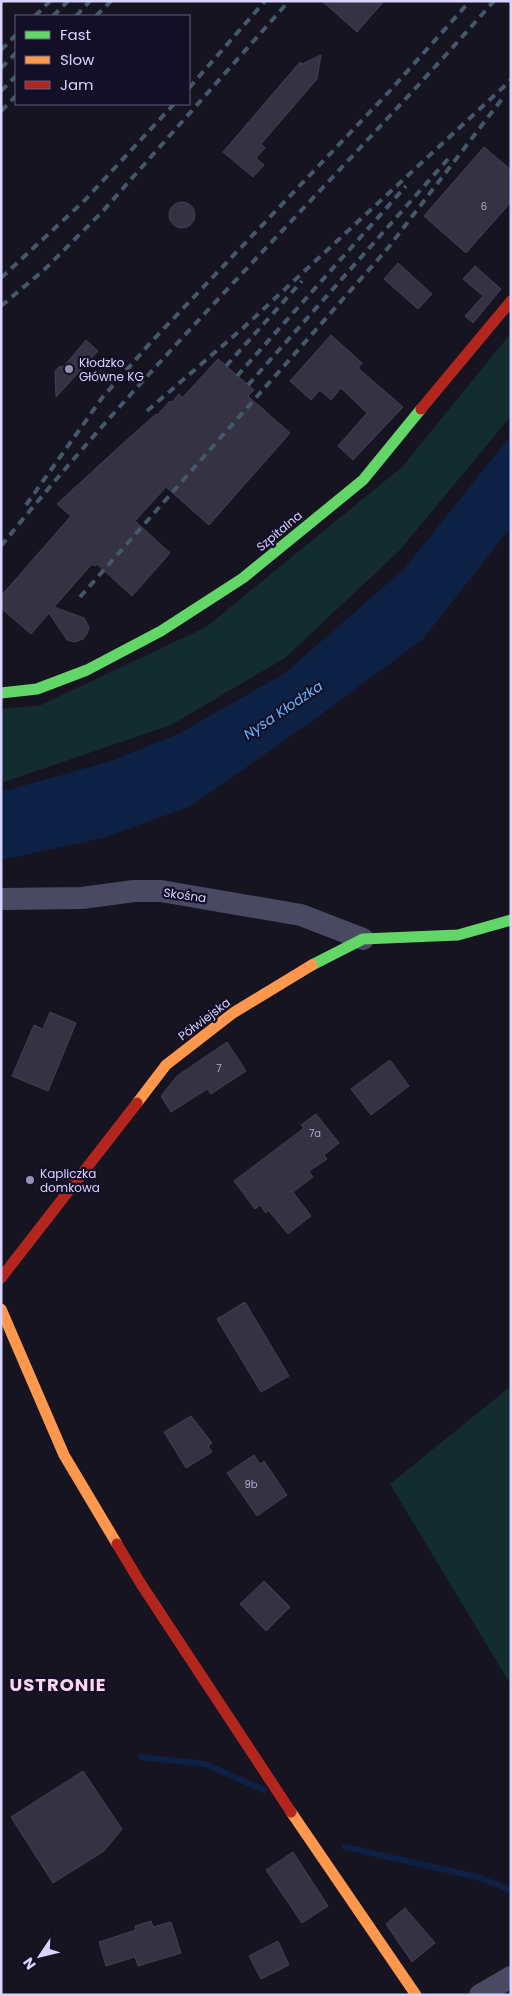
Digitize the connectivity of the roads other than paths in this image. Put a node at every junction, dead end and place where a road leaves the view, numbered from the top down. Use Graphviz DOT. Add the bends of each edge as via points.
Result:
graph roads {
  1 [pos="511,301"];
  2 [pos="1,693"];
  3 [pos="1,899"];
  4 [pos="511,920"];
  5 [pos="363,939"];
  6 [pos="1,1278"];
  7 [pos="1,1309"];
  8 [pos="511,1977"];
  9 [pos="416,1995"];
  10 [pos="480,1995"];
  1 -- 2 [label="street, Szpitalna" via="363,480 243,578 161,632 87,670 38,689"];
  3 -- 5 [label="street, Skośna" via="82,898 161,891 302,915"];
  4 -- 5 [label="street, Półwiejska" via="458,935"];
  5 -- 6 [label="street, Półwiejska" via="296,972 233,1013 166,1065"];
  7 -- 9 [label="street" via="64,1455 138,1580"];
  8 -- 10 [label="street"];
}
